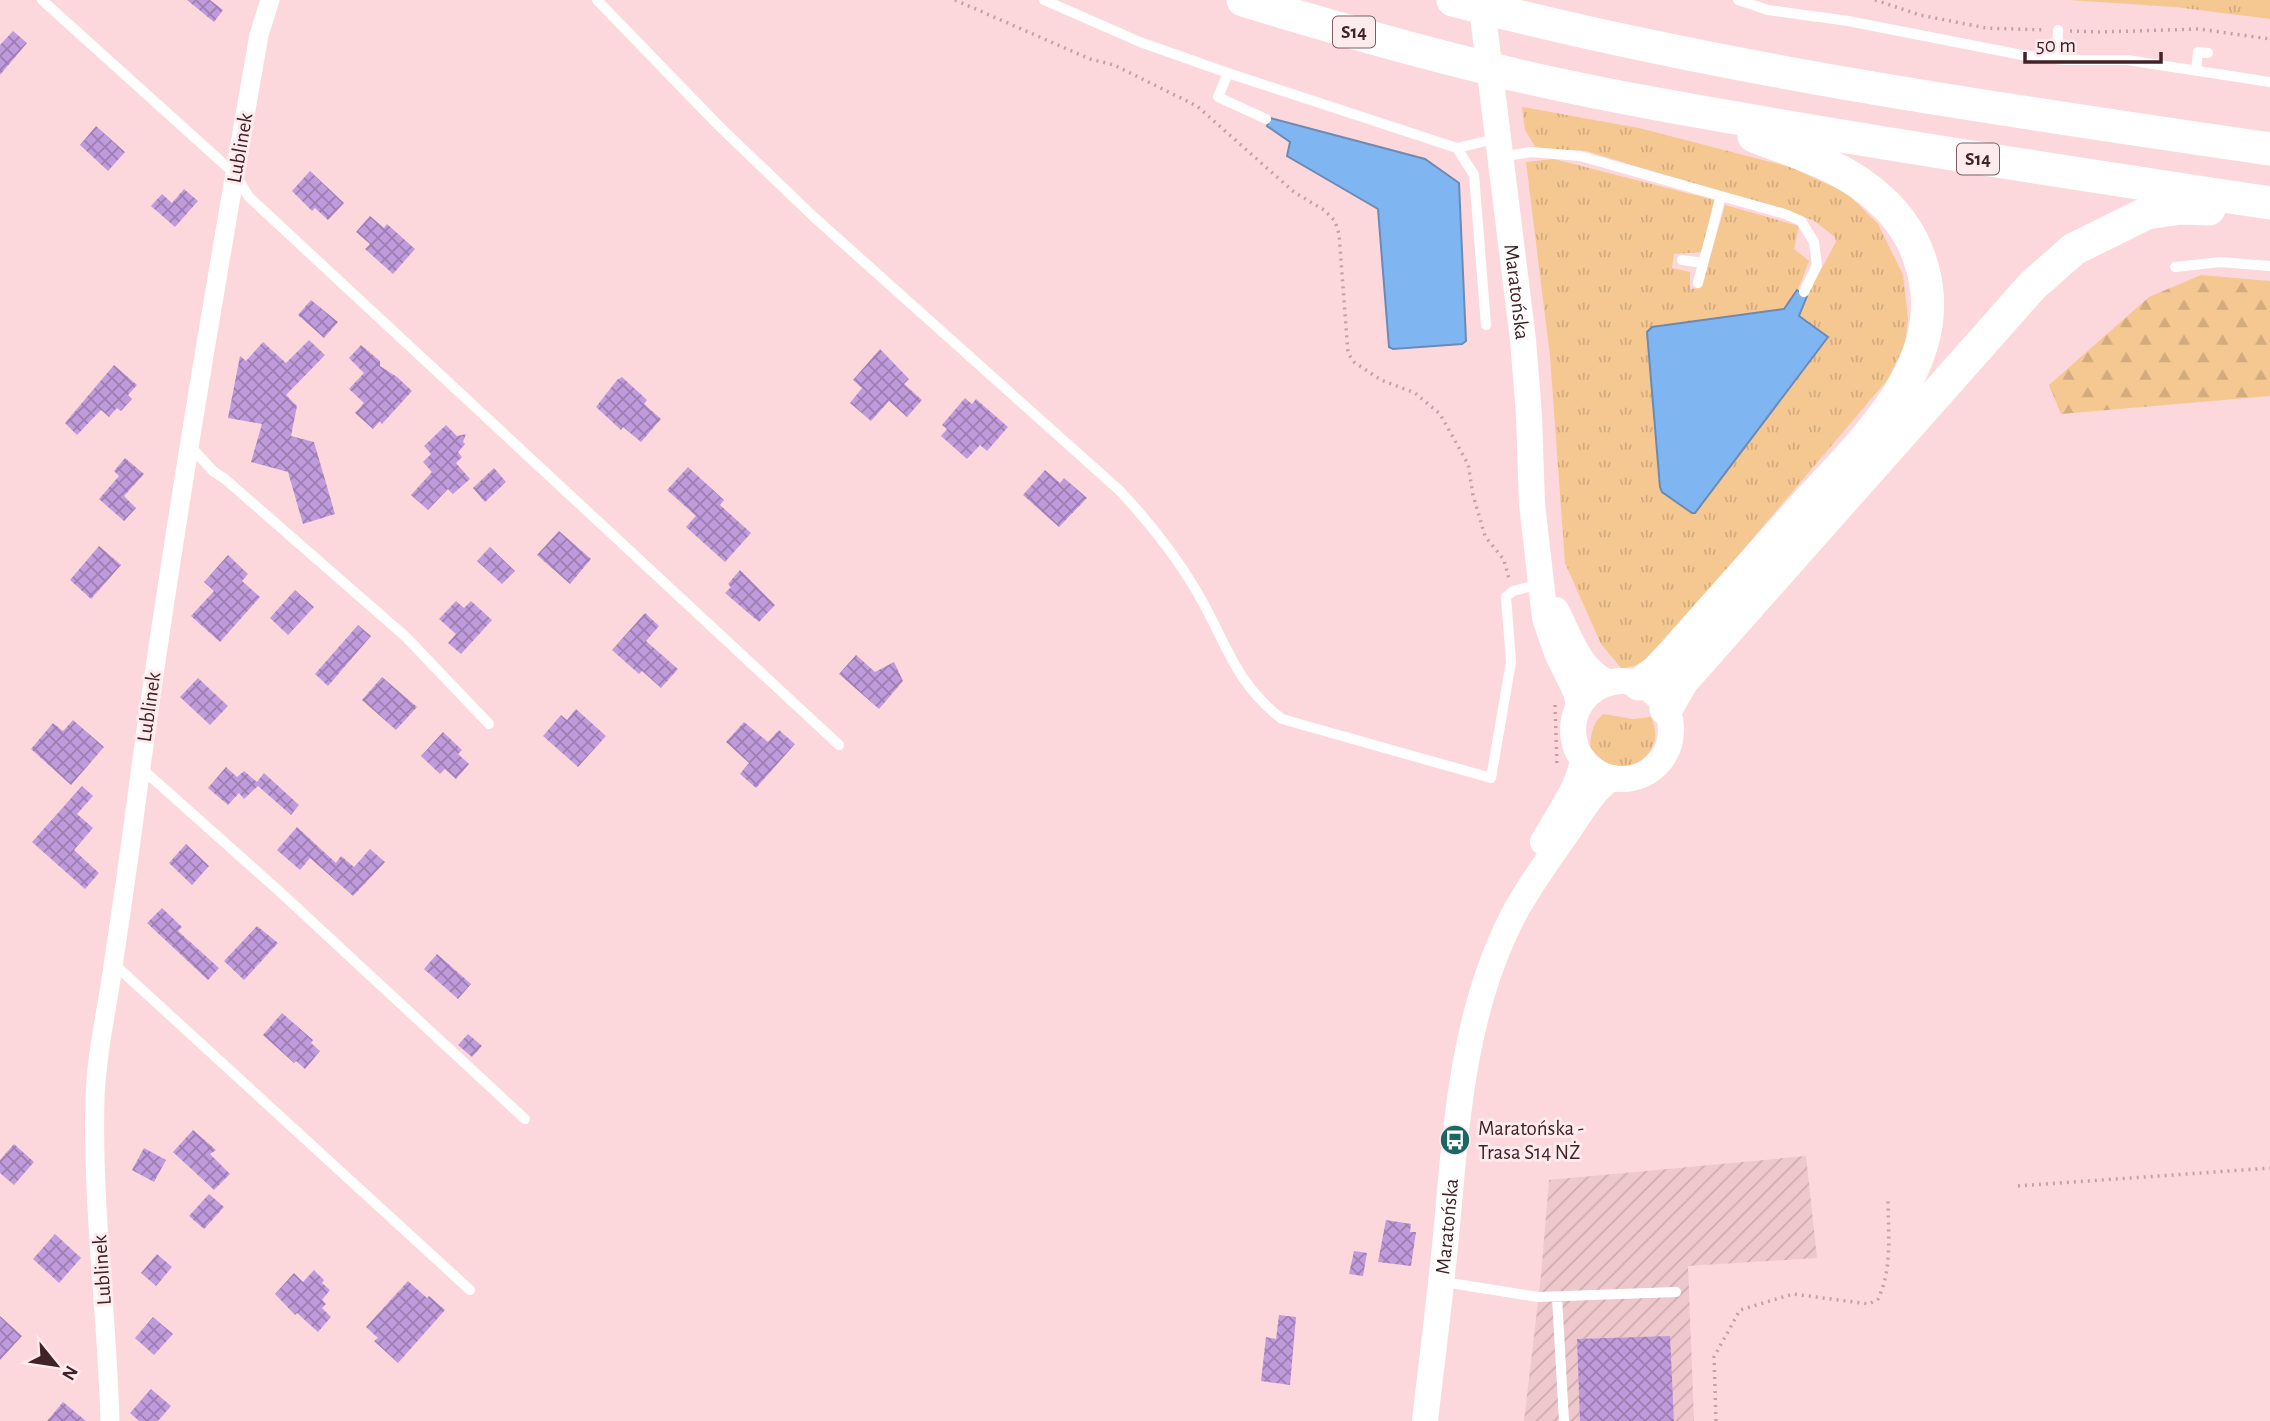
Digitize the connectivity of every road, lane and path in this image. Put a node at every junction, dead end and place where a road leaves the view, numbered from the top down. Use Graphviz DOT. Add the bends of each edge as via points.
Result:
graph roads {
  1 [pos="42,0"];
  2 [pos="270,0"];
  3 [pos="597,0"];
  4 [pos="955,0"];
  5 [pos="1044,0"];
  6 [pos="1243,0"];
  7 [pos="1464,0"];
  8 [pos="1738,0"];
  9 [pos="2058,30"];
  10 [pos="2208,52"];
  11 [pos="2057,59"];
  12 [pos="2196,71"];
  13 [pos="1228,73"];
  14 [pos="2270,82"];
  15 [pos="1686,110"];
  16 [pos="1266,119"];
  17 [pos="1457,148"];
  18 [pos="1500,148"];
  19 [pos="2270,149"];
  20 [pos="235,174"];
  21 [pos="1721,196"];
  22 [pos="2270,205"];
  23 [pos="1682,260"];
  24 [pos="1703,263"];
  25 [pos="2270,266"];
  26 [pos="2175,267"];
  27 [pos="1698,282"];
  28 [pos="1804,292"];
  29 [pos="1486,325"];
  30 [pos="190,445"];
  31 [pos="1542,584"];
  32 [pos="1513,591"];
  33 [pos="1624,683"];
  34 [pos="1567,705"];
  35 [pos="1666,709"];
  36 [pos="489,724"];
  37 [pos="839,745"];
  38 [pos="1583,760"];
  39 [pos="141,768"];
  40 [pos="1558,773"];
  41 [pos="1612,778"];
  42 [pos="1514,915"];
  43 [pos="113,964"];
  44 [pos="525,1119"];
  45 [pos="2270,1168"];
  46 [pos="2018,1186"];
  47 [pos="1888,1197"];
  48 [pos="1441,1282"];
  49 [pos="470,1290"];
  50 [pos="1676,1292"];
  51 [pos="1557,1297"];
  52 [pos="110,1421"];
  53 [pos="1426,1421"];
  54 [pos="1564,1421"];
  55 [pos="1716,1421"];
  1 -- 20 [label="lane"];
  2 -- 20 [label="street, Lublinek" via="259,35"];
  3 -- 32 [label="lane" via="815,218 1119,490 1157,531 1195,589 1235,669 1264,706 1282,719 1491,778 1511,662 1506,597"];
  4 -- 32 [label="path" via="1090,59 1114,65 1197,106 1294,192 1335,221 1348,352 1354,362 1381,380 1415,393 1440,414 1468,464 1485,536 1504,560"];
  5 -- 13 [label="lane" via="1140,42"];
  6 -- 15 [label="highway, S14" via="1464,62"];
  7 -- 18 [label="main road, Maratońska"];
  7 -- 19 [label="highway" via="1682,52 1844,83"];
  8 -- 11 [label="lane" via="1768,10"];
  9 -- 11 [label="lane"];
  10 -- 12 [label="lane" via="2198,52"];
  11 -- 12 [label="lane" via="2127,60"];
  12 -- 14 [label="lane"];
  13 -- 16 [label="lane" via="1218,97"];
  13 -- 17 [label="lane"];
  15 -- 22 [label="highway, S14"];
  15 -- 33 [label="highway" via="1839,171 1869,190 1913,238 1924,270 1927,323 1921,354 1872,430 1656,672"];
  17 -- 18 [label="lane"];
  17 -- 29 [label="lane" via="1474,175"];
  18 -- 21 [label="lane" via="1580,156"];
  18 -- 31 [label="main road, Maratońska" via="1523,340 1532,504"];
  20 -- 30 [label="street, Lublinek"];
  20 -- 37 [label="lane" via="249,198"];
  21 -- 24 [label="lane"];
  21 -- 28 [label="lane" via="1801,221 1814,242 1817,265"];
  22 -- 35 [label="highway" via="2147,213 2074,249 1984,338 1682,681"];
  23 -- 24 [label="lane"];
  24 -- 27 [label="lane"];
  25 -- 26 [label="lane" via="2220,262"];
  30 -- 36 [label="lane" via="213,471 406,638"];
  30 -- 39 [label="street, Lublinek"];
  31 -- 32 [label="lane"];
  31 -- 33 [label="main road, Maratońska" via="1585,667 1598,678"];
  31 -- 34 [label="main road, Maratońska" via="1549,631 1576,692"];
  33 -- 34 [label="main road" via="1598,687"];
  33 -- 35 [label="main road" via="1660,699"];
  34 -- 38 [label="main road"];
  34 -- 40 [label="path"];
  35 -- 41 [label="main road" via="1670,732 1664,755 1640,775"];
  38 -- 41 [label="main road"];
  38 -- 42 [label="main road, Maratońska" via="1581,772 1521,886"];
  39 -- 43 [label="street, Lublinek"];
  39 -- 44 [label="lane"];
  41 -- 42 [label="main road, Maratońska" via="1600,787"];
  42 -- 48 [label="main road, Maratońska" via="1488,978 1464,1068"];
  43 -- 49 [label="lane"];
  43 -- 52 [label="street, Lublinek" via="95,1097"];
  45 -- 46 [label="path"];
  47 -- 55 [label="path" via="1888,1265 1878,1299 1868,1304 1793,1294 1741,1310 1714,1357"];
  48 -- 51 [label="lane"];
  48 -- 53 [label="main road, Maratońska"];
  50 -- 51 [label="lane"];
  51 -- 54 [label="lane"];
}
